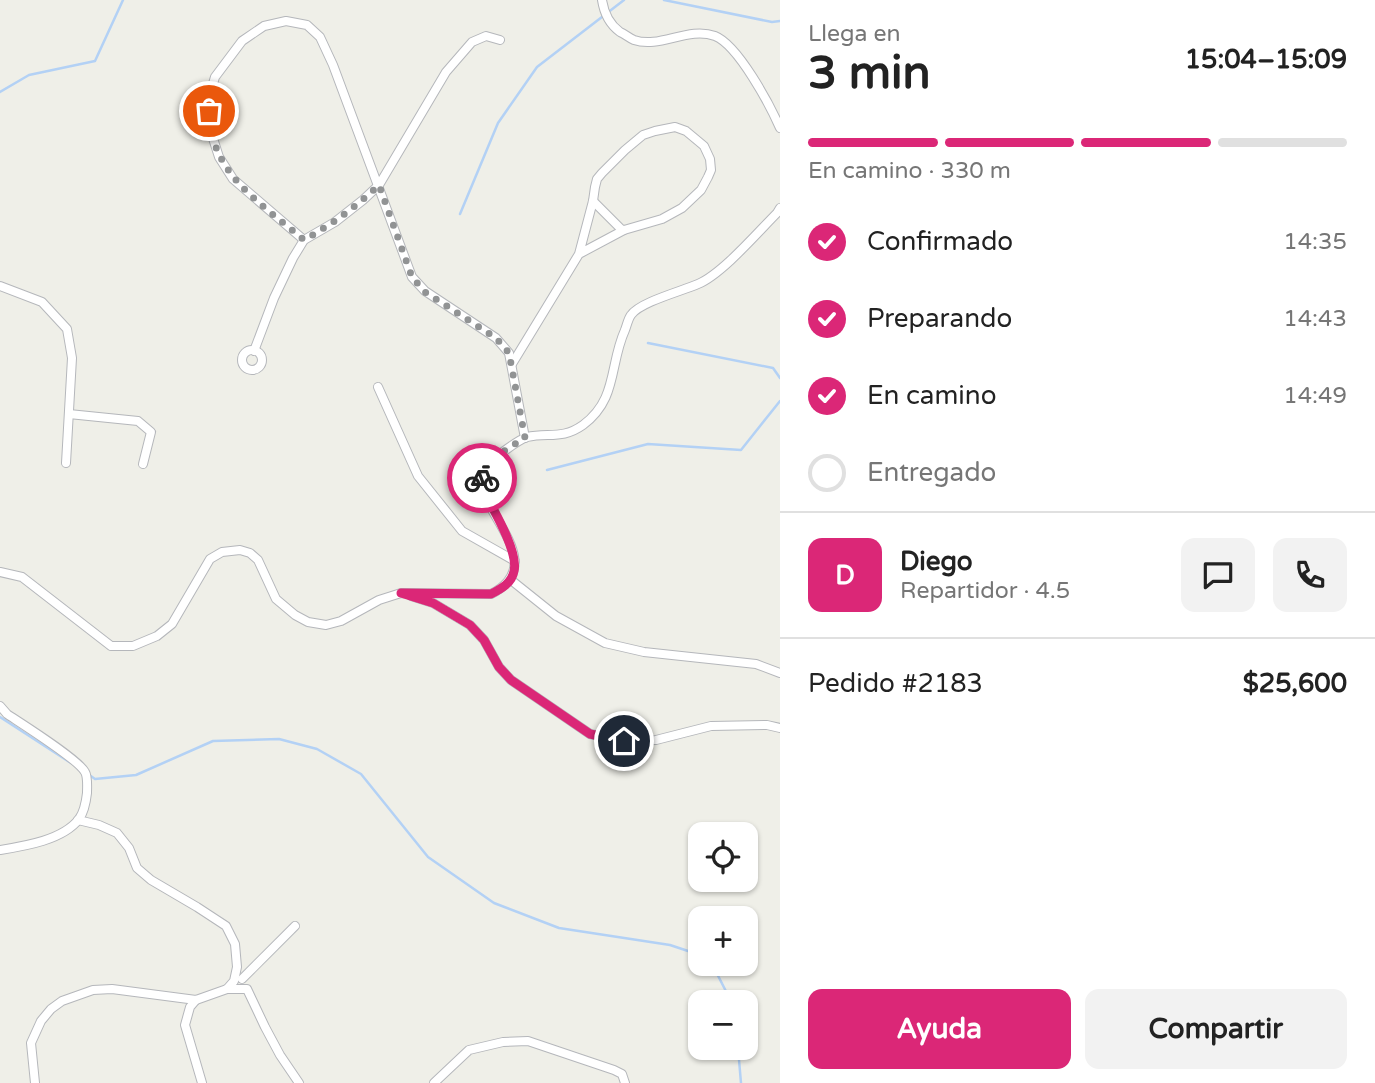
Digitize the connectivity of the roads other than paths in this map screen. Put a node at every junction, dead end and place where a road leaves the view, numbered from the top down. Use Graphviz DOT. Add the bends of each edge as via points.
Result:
graph roads {
  1 [pos="602,0"];
  2 [pos="500,40"];
  3 [pos="780,128"];
  4 [pos="379,185"];
  5 [pos="593,201"];
  6 [pos="779,211"];
  7 [pos="624,230"];
  8 [pos="304,240"];
  9 [pos="579,254"];
  10 [pos="0,286"];
  11 [pos="254,351"];
  12 [pos="511,365"];
  13 [pos="378,387"];
  14 [pos="69,414"];
  15 [pos="525,438"];
  16 [pos="66,463"];
  17 [pos="143,464"];
  18 [pos="514,561"];
  19 [pos="0,572"];
  20 [pos="510,580"];
  21 [pos="401,593"];
  22 [pos="780,673"];
  23 [pos="0,706"];
  24 [pos="780,728"];
  25 [pos="78,820"];
  26 [pos="0,850"];
  27 [pos="295,926"];
  28 [pos="237,967"];
  29 [pos="242,979"];
  30 [pos="227,989"];
  31 [pos="247,989"];
  32 [pos="197,1000"];
  33 [pos="35,1083"];
  34 [pos="202,1083"];
  35 [pos="299,1083"];
  36 [pos="433,1083"];
  37 [pos="625,1083"];
  1 -- 3 [label="street" via="614,27 633,40 647,43 695,34 715,36 760,88"];
  2 -- 4 [label="street" via="486,36 472,42 446,72"];
  4 -- 8 [label="street" via="335,222"];
  4 -- 8 [label="street" via="320,37 307,25 286,21 264,26 242,41 215,77 209,97 209,126 219,158 233,179"];
  4 -- 12 [label="street" via="412,277 425,292 496,338 509,353"];
  5 -- 7 [label="street"];
  5 -- 7 [label="street" via="597,179 643,135 675,127 698,140 710,163 701,190 662,219"];
  5 -- 9 [label="street"];
  6 -- 15 [label="street" via="716,274 642,305 632,314 621,337 610,390 584,424 566,434"];
  7 -- 9 [label="street"];
  8 -- 11 [label="street" via="274,298"];
  9 -- 12 [label="street"];
  10 -- 14 [label="street" via="42,302 66,329 72,358"];
  12 -- 15 [label="street"];
  13 -- 18 [label="street" via="418,476 462,531"];
  14 -- 16 [label="street"];
  14 -- 17 [label="street" via="138,421 151,432"];
  15 -- 18 [label="street" via="484,468 481,477"];
  18 -- 20 [label="street"];
  19 -- 21 [label="street" via="22,577 111,646 134,646 172,624 209,559 222,552 250,553 258,560 276,599 308,622 326,625 341,621"];
  20 -- 21 [label="street" via="491,594"];
  20 -- 22 [label="street" via="556,616 605,643 644,652 756,664"];
  21 -- 24 [label="street" via="433,603 470,625 511,680 590,734 624,741 656,740 711,726"];
  23 -- 25 [label="street" via="86,772 86,799"];
  25 -- 26 [label="street" via="60,834"];
  25 -- 28 [label="street" via="117,833 137,868 151,880 226,926 235,944"];
  27 -- 29 [label="street"];
  28 -- 29 [label="street"];
  28 -- 30 [label="street"];
  29 -- 31 [label="street"];
  30 -- 31 [label="street"];
  30 -- 32 [label="street"];
  31 -- 35 [label="street"];
  32 -- 33 [label="street" via="111,989 62,1001 41,1021 31,1042"];
  32 -- 34 [label="street" via="185,1025"];
  36 -- 37 [label="street" via="469,1050 528,1041 614,1070 622,1074"];
}
